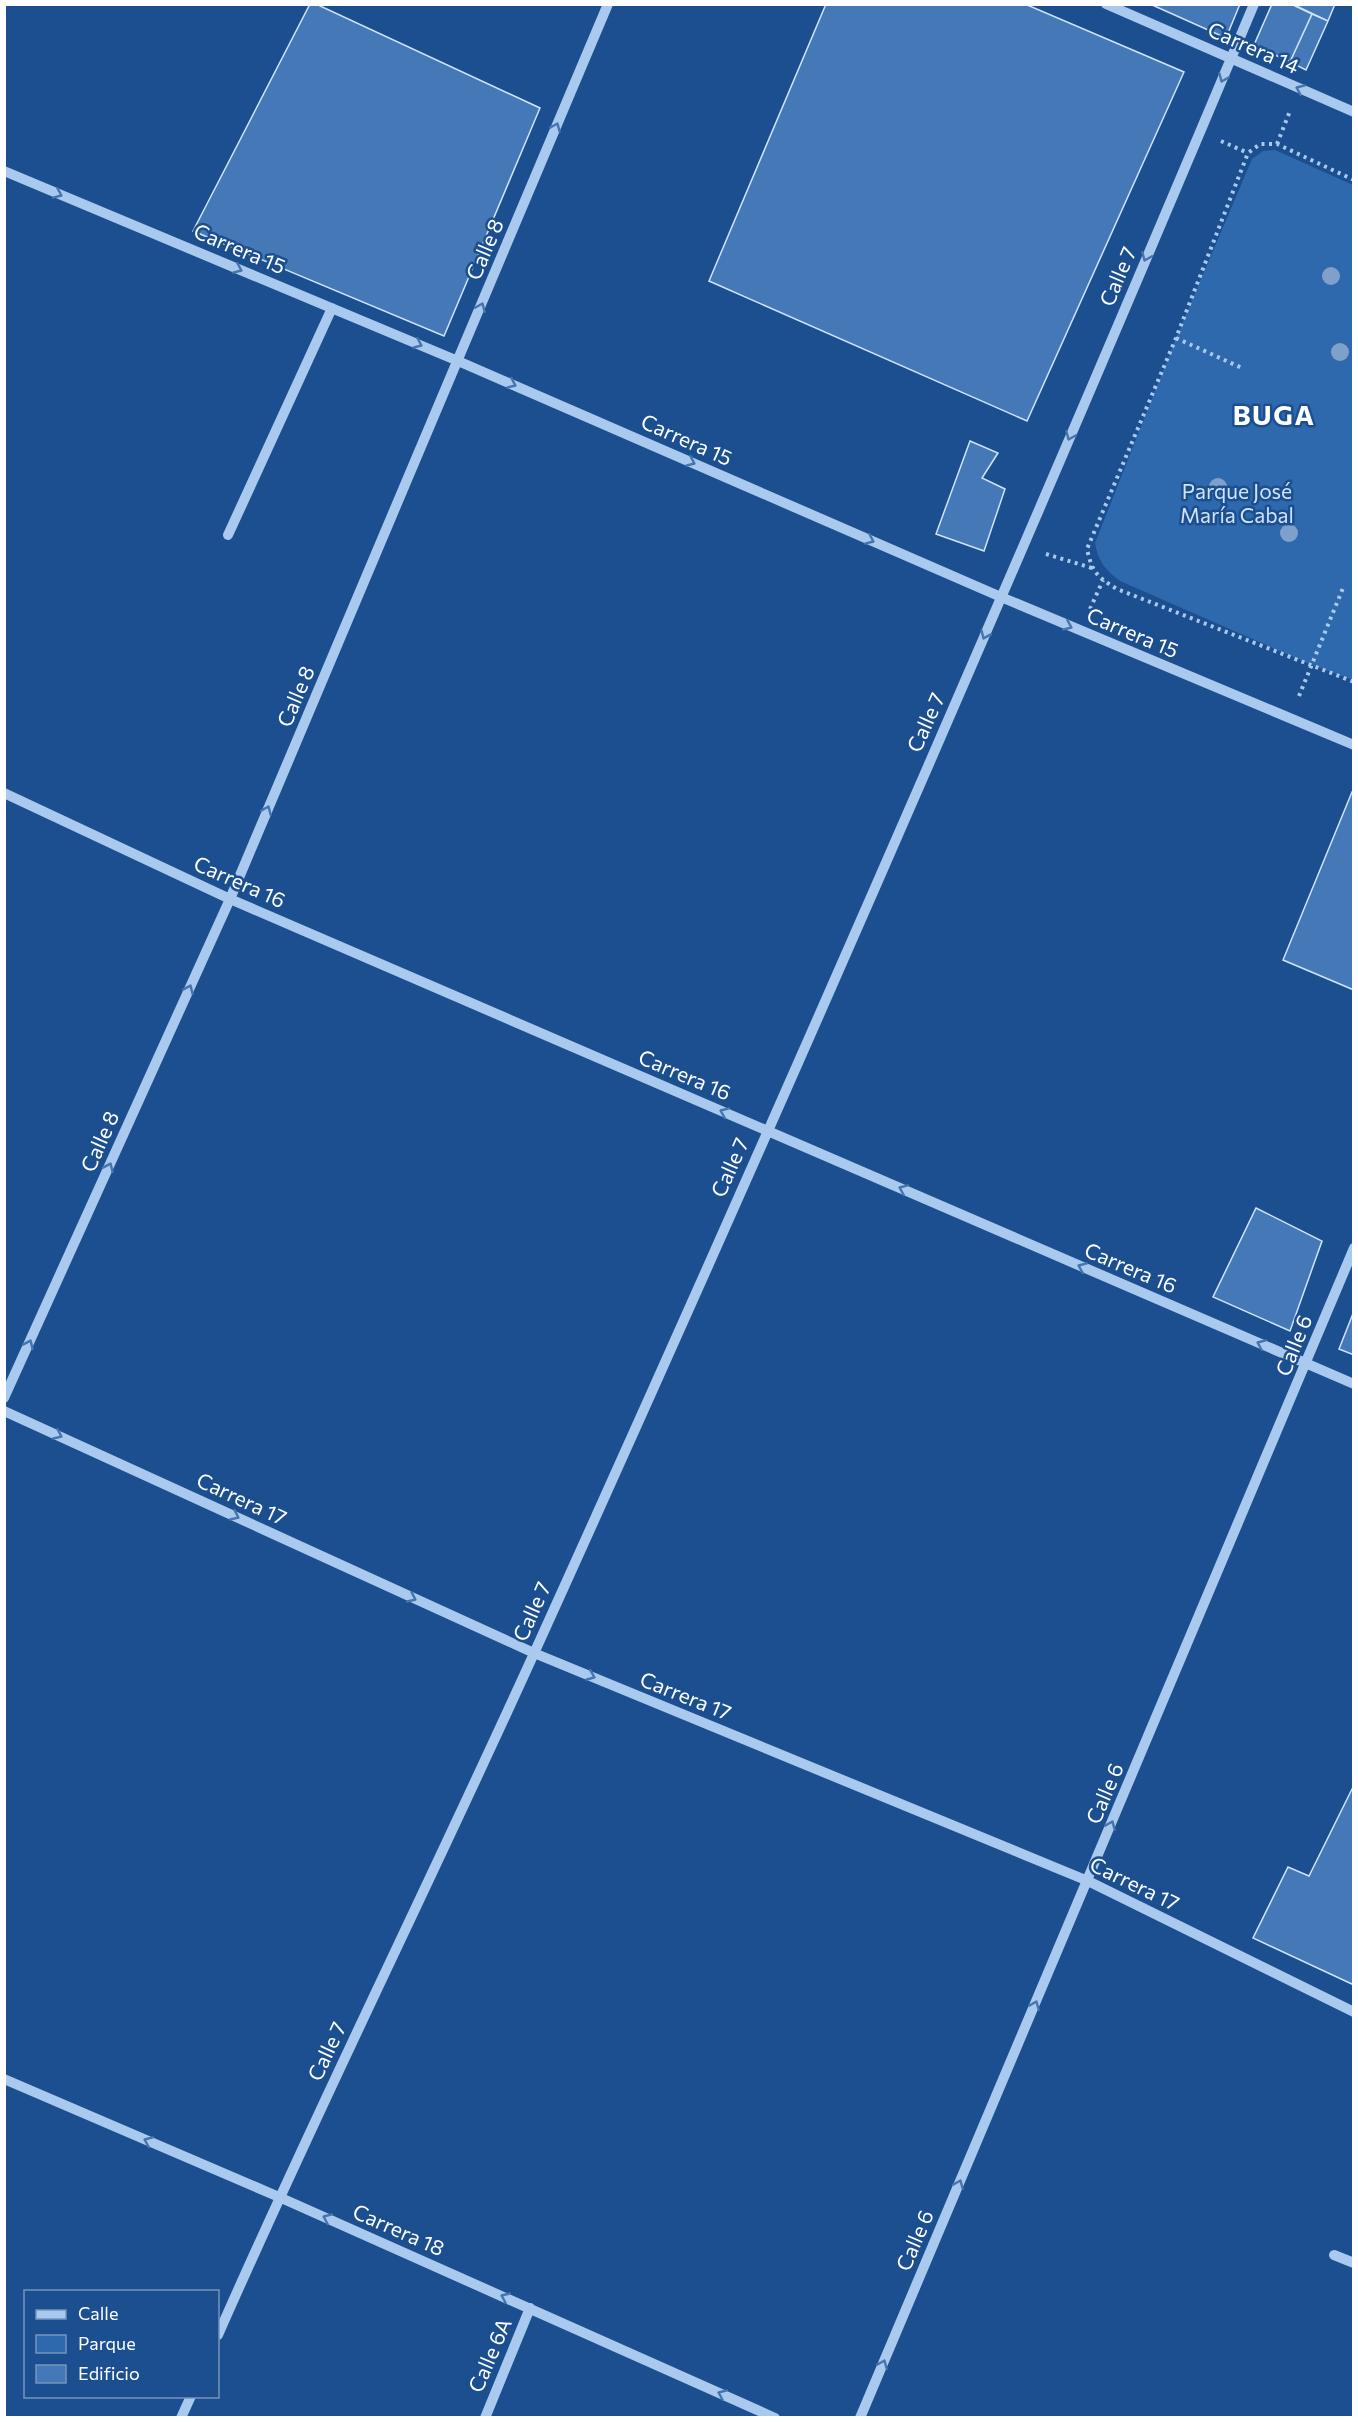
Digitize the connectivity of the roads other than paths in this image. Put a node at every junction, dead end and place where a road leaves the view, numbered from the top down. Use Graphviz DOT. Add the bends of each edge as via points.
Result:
graph roads {
  1 [pos="608,4"];
  2 [pos="1106,4"];
  3 [pos="1254,4"];
  4 [pos="1232,58"];
  5 [pos="1353,112"];
  6 [pos="4,171"];
  7 [pos="332,308"];
  8 [pos="458,361"];
  9 [pos="228,535"];
  10 [pos="1001,597"];
  11 [pos="1353,745"];
  12 [pos="4,794"];
  13 [pos="230,899"];
  14 [pos="766,1131"];
  15 [pos="1353,1248"];
  16 [pos="1307,1363"];
  17 [pos="1353,1384"];
  18 [pos="4,1398"];
  19 [pos="4,1411"];
  20 [pos="534,1653"];
  21 [pos="1088,1881"];
  22 [pos="1353,2012"];
  23 [pos="4,2079"];
  24 [pos="279,2197"];
  25 [pos="1334,2255"];
  26 [pos="1353,2263"];
  27 [pos="530,2308"];
  28 [pos="219,2333"];
  29 [pos="190,2398"];
  30 [pos="181,2418"];
  31 [pos="485,2418"];
  32 [pos="775,2418"];
  33 [pos="860,2418"];
  8 -- 1 [label="street, Calle 8, one-way"];
  2 -- 4 [label="street, Carrera 14"];
  3 -- 4 [label="street, Calle 7"];
  5 -- 4 [label="street, Carrera 14, one-way"];
  4 -- 10 [label="street, Calle 7, one-way"];
  6 -- 7 [label="street, Carrera 15, one-way"];
  7 -- 8 [label="street, Carrera 15, one-way"];
  7 -- 9 [label="street"];
  8 -- 10 [label="street, Carrera 15, one-way"];
  13 -- 8 [label="street, Calle 8, one-way"];
  10 -- 11 [label="street, Carrera 15, one-way"];
  10 -- 14 [label="street, Calle 7, one-way"];
  12 -- 13 [label="street, Carrera 16"];
  14 -- 13 [label="street, Carrera 16, one-way"];
  18 -- 13 [label="street, Calle 8, one-way"];
  16 -- 14 [label="street, Carrera 16, one-way"];
  14 -- 20 [label="street, Calle 7"];
  15 -- 16 [label="street, Calle 6"];
  16 -- 17 [label="street, Carrera 16"];
  21 -- 16 [label="street, Calle 6, one-way"];
  19 -- 20 [label="street, Carrera 17, one-way"];
  20 -- 21 [label="street, Carrera 17, one-way"];
  20 -- 24 [label="street, Calle 7"];
  21 -- 22 [label="street, Carrera 17"];
  33 -- 21 [label="street, Calle 6, one-way"];
  24 -- 23 [label="street, Carrera 18, one-way"];
  27 -- 24 [label="street, Carrera 18, one-way"];
  24 -- 28 [label="street, Calle 7"];
  25 -- 26 [label="street"];
  27 -- 31 [label="street, Calle 6A"];
  32 -- 27 [label="street, Carrera 18, one-way"];
  29 -- 30 [label="street"];
}
